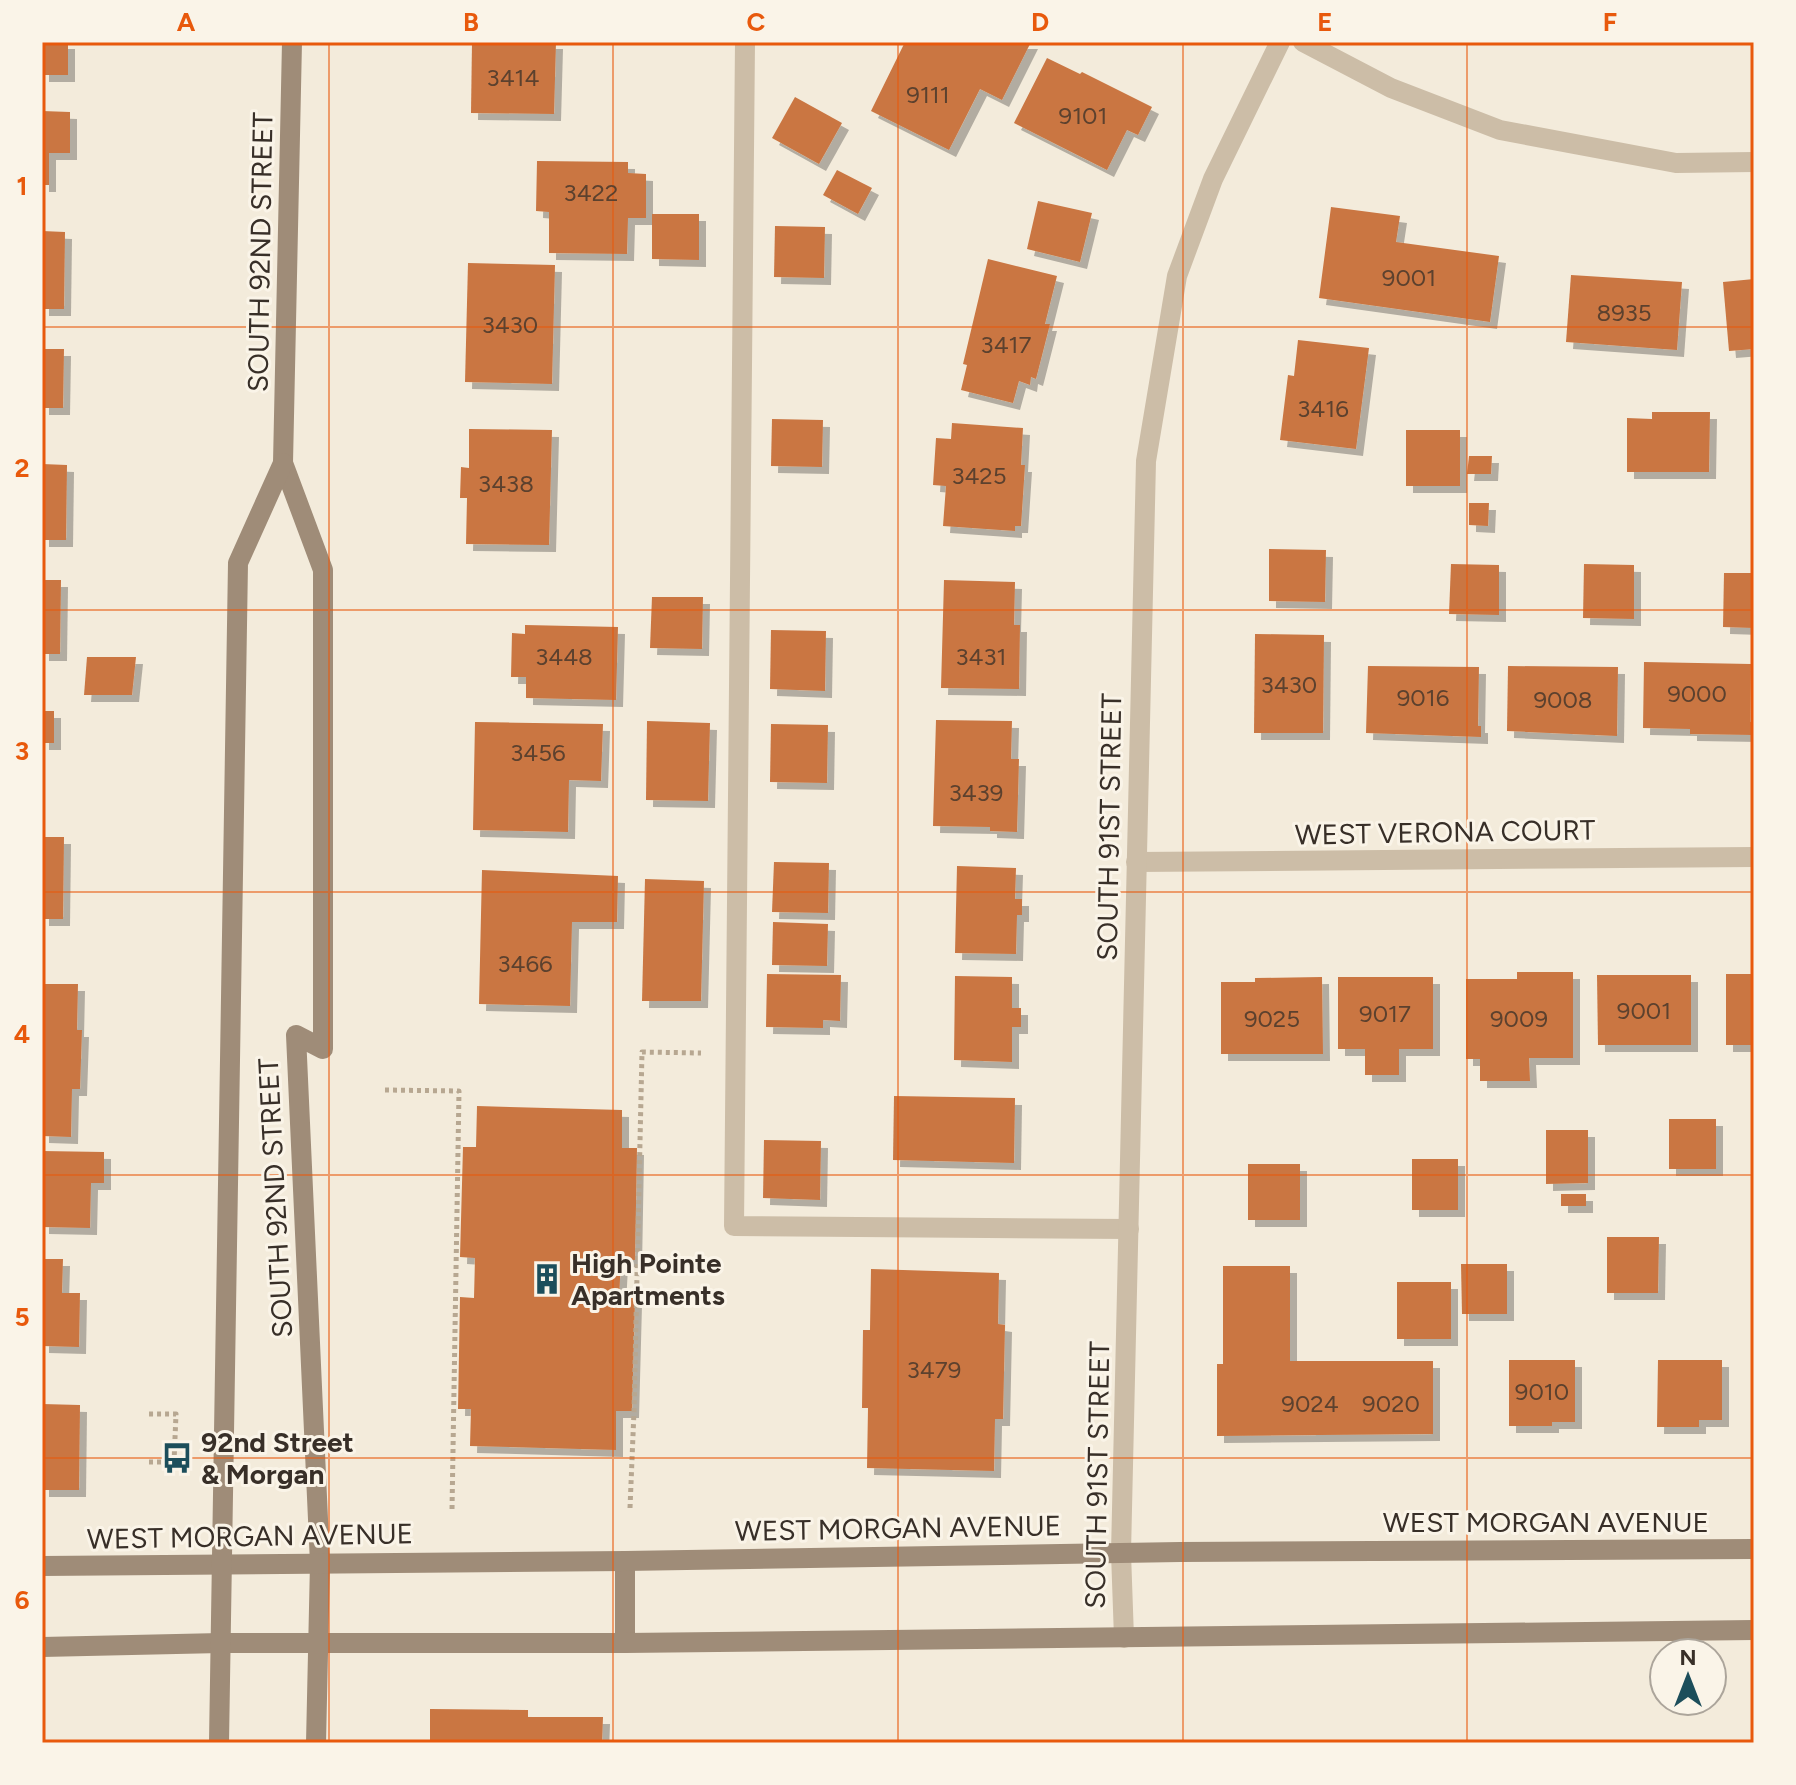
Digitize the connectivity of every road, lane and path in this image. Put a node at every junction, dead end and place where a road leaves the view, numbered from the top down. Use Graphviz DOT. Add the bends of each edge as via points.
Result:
graph roads {
  1 [pos="292,42"];
  2 [pos="745,42"];
  3 [pos="1280,42"];
  4 [pos="1303,42"];
  5 [pos="1754,162"];
  6 [pos="283,463"];
  7 [pos="1754,857"];
  8 [pos="1136,862"];
  9 [pos="735,1053"];
  10 [pos="385,1090"];
  11 [pos="1129,1229"];
  12 [pos="149,1414"];
  13 [pos="149,1462"];
  14 [pos="630,1508"];
  15 [pos="452,1510"];
  16 [pos="1754,1549"];
  17 [pos="1121,1553"];
  18 [pos="625,1561"];
  19 [pos="222,1563"];
  20 [pos="320,1563"];
  21 [pos="42,1566"];
  22 [pos="1754,1630"];
  23 [pos="1124,1638"];
  24 [pos="221,1643"];
  25 [pos="625,1643"];
  26 [pos="318,1644"];
  27 [pos="42,1647"];
  28 [pos="219,1743"];
  29 [pos="316,1743"];
  1 -- 6 [label="street, SOUTH 92ND STREET"];
  2 -- 9 [label="street"];
  3 -- 8 [label="street, SOUTH 91ST STREET" via="1213,179 1177,276 1146,461"];
  4 -- 5 [label="street" via="1391,88 1500,130 1676,163"];
  6 -- 19 [label="street, SOUTH 92ND STREET" via="238,563"];
  6 -- 20 [label="street, SOUTH 92ND STREET" via="323,570 323,1049 296,1035"];
  7 -- 8 [label="street, WEST VERONA COURT"];
  8 -- 11 [label="street, SOUTH 91ST STREET"];
  9 -- 11 [label="street" via="734,1226"];
  9 -- 14 [label="path" via="642,1052"];
  10 -- 15 [label="path" via="459,1091"];
  11 -- 17 [label="street, SOUTH 91ST STREET"];
  12 -- 13 [label="path" via="176,1414 174,1462"];
  16 -- 17 [label="street, WEST MORGAN AVENUE"];
  17 -- 18 [label="street, WEST MORGAN AVENUE"];
  17 -- 23 [label="street, SOUTH 91ST STREET"];
  18 -- 20 [label="street, WEST MORGAN AVENUE"];
  18 -- 25 [label="street"];
  19 -- 20 [label="street, WEST MORGAN AVENUE"];
  19 -- 21 [label="street, WEST MORGAN AVENUE"];
  19 -- 24 [label="street, SOUTH 92ND STREET"];
  20 -- 26 [label="street, SOUTH 92ND STREET"];
  22 -- 23 [label="street"];
  23 -- 25 [label="street"];
  24 -- 26 [label="street"];
  24 -- 27 [label="street"];
  24 -- 28 [label="street, SOUTH 92ND STREET"];
  25 -- 26 [label="street"];
  26 -- 29 [label="street, SOUTH 92ND STREET"];
}
